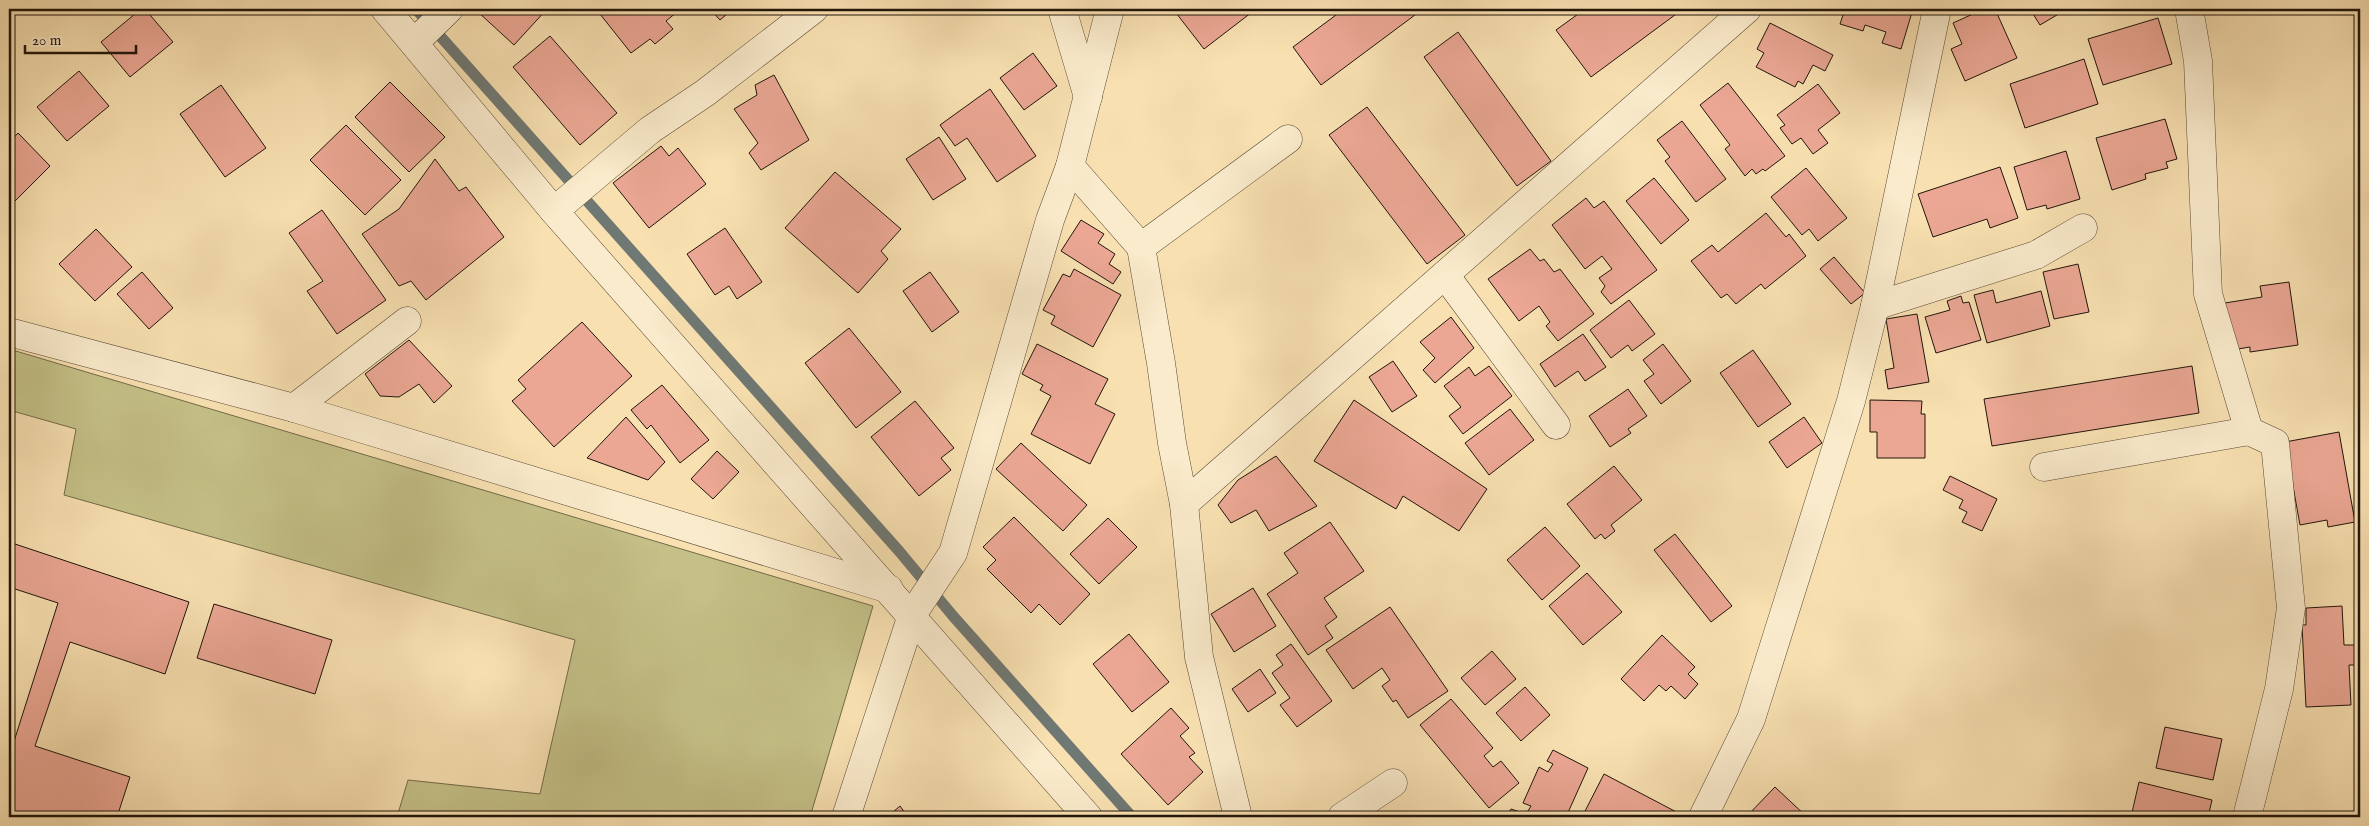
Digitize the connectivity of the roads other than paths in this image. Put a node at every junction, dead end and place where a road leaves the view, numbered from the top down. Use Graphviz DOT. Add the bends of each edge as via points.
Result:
graph roads {
  1 [pos="385,9"];
  2 [pos="814,9"];
  3 [pos="1062,9"];
  4 [pos="1110,9"];
  5 [pos="1747,9"];
  6 [pos="1937,9"];
  7 [pos="2189,9"];
  8 [pos="446,11"];
  9 [pos="417,40"];
  10 [pos="1089,99"];
  11 [pos="1288,139"];
  12 [pos="1070,166"];
  13 [pos="559,207"];
  14 [pos="2083,228"];
  15 [pos="1141,247"];
  16 [pos="1445,275"];
  17 [pos="1875,306"];
  18 [pos="407,321"];
  19 [pos="9,332"];
  20 [pos="294,408"];
  21 [pos="1556,425"];
  22 [pos="2249,431"];
  23 [pos="2044,467"];
  24 [pos="1184,504"];
  25 [pos="889,589"];
  26 [pos="916,609"];
  27 [pos="1393,783"];
  28 [pos="846,817"];
  29 [pos="1088,817"];
  30 [pos="1238,817"];
  31 [pos="1342,817"];
  32 [pos="1703,817"];
  33 [pos="2247,817"];
  1 -- 9 [label="street"];
  2 -- 13 [label="street" via="650,130"];
  3 -- 10 [label="street"];
  4 -- 10 [label="street"];
  5 -- 16 [label="street"];
  6 -- 17 [label="street"];
  7 -- 22 [label="street" via="2198,61 2208,294"];
  8 -- 9 [label="street"];
  9 -- 13 [label="street"];
  10 -- 12 [label="street"];
  11 -- 15 [label="street"];
  12 -- 15 [label="street"];
  12 -- 26 [label="street" via="1050,220 953,553"];
  13 -- 25 [label="street"];
  14 -- 17 [label="street" via="2036,255"];
  15 -- 24 [label="street"];
  16 -- 21 [label="street"];
  16 -- 24 [label="street"];
  17 -- 32 [label="street" via="1851,400 1751,719"];
  18 -- 20 [label="street"];
  19 -- 20 [label="street"];
  20 -- 25 [label="street"];
  22 -- 23 [label="street"];
  22 -- 33 [label="street" via="2275,443 2291,608 2280,689"];
  24 -- 30 [label="street" via="1199,657"];
  25 -- 26 [label="street"];
  26 -- 28 [label="street"];
  26 -- 29 [label="street"];
  27 -- 31 [label="street"];
}
